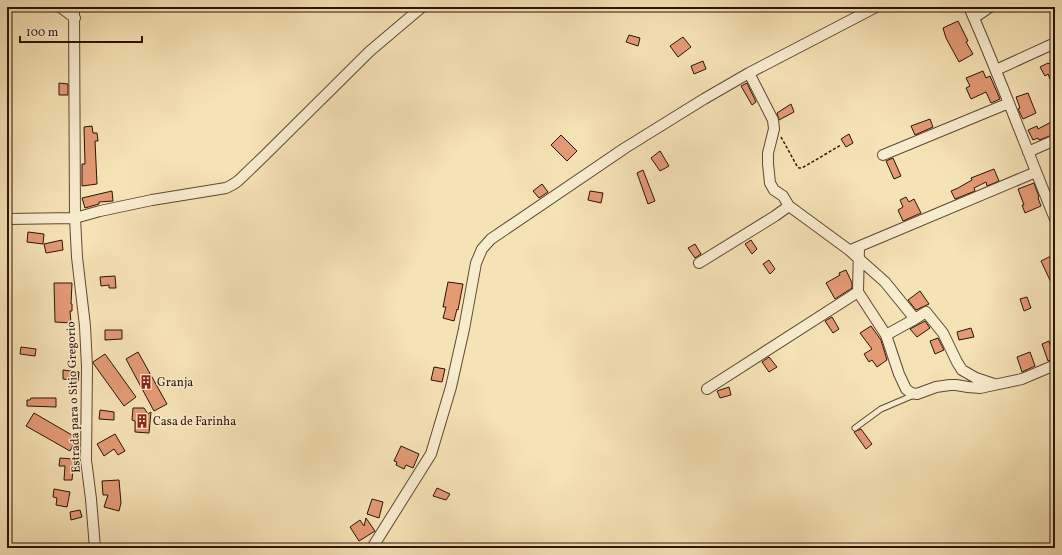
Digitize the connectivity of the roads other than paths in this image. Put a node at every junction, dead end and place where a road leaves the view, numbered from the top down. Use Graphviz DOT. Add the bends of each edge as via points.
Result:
graph roads {
  1 [pos="60,7"];
  2 [pos="74,7"];
  3 [pos="422,7"];
  4 [pos="876,7"];
  5 [pos="969,7"];
  6 [pos="990,7"];
  7 [pos="75,18"];
  8 [pos="974,18"];
  9 [pos="1055,43"];
  10 [pos="996,70"];
  11 [pos="749,73"];
  12 [pos="1009,103"];
  13 [pos="1055,140"];
  14 [pos="1028,152"];
  15 [pos="883,155"];
  16 [pos="1036,172"];
  17 [pos="789,206"];
  18 [pos="75,218"];
  19 [pos="7,219"];
  20 [pos="1055,219"];
  21 [pos="854,249"];
  22 [pos="859,259"];
  23 [pos="699,263"];
  24 [pos="858,292"];
  25 [pos="915,319"];
  26 [pos="886,335"];
  27 [pos="1055,365"];
  28 [pos="995,384"];
  29 [pos="707,389"];
  30 [pos="917,394"];
  31 [pos="855,428"];
  32 [pos="95,548"];
  33 [pos="372,548"];
  1 -- 7 [label="street"];
  2 -- 7 [label="street, Estrada para o Sitio Gregorio"];
  3 -- 18 [label="street" via="370,51 232,186 115,207"];
  4 -- 11 [label="street"];
  5 -- 8 [label="street"];
  6 -- 8 [label="street"];
  7 -- 18 [label="street, Estrada para o Sitio Gregorio"];
  8 -- 10 [label="street"];
  9 -- 10 [label="street"];
  10 -- 12 [label="street"];
  11 -- 17 [label="street" via="773,120 774,129 768,153 770,183"];
  11 -- 33 [label="street" via="625,148 486,244 476,263 451,387 430,454"];
  12 -- 14 [label="street"];
  12 -- 15 [label="street"];
  13 -- 14 [label="street"];
  14 -- 16 [label="street"];
  16 -- 20 [label="street"];
  16 -- 21 [label="street"];
  17 -- 21 [label="street"];
  17 -- 23 [label="street"];
  18 -- 19 [label="street"];
  18 -- 32 [label="street, Estrada para o Sitio Gregorio" via="87,367 86,460"];
  21 -- 22 [label="street"];
  22 -- 24 [label="street"];
  22 -- 25 [label="street" via="885,282"];
  24 -- 26 [label="street"];
  24 -- 29 [label="street"];
  25 -- 26 [label="street"];
  25 -- 28 [label="street" via="930,309 962,370"];
  26 -- 30 [label="street" via="906,389"];
  27 -- 28 [label="street" via="1022,379"];
  28 -- 30 [label="street" via="980,388 942,386"];
  30 -- 31 [label="lane" via="881,409"];
}
